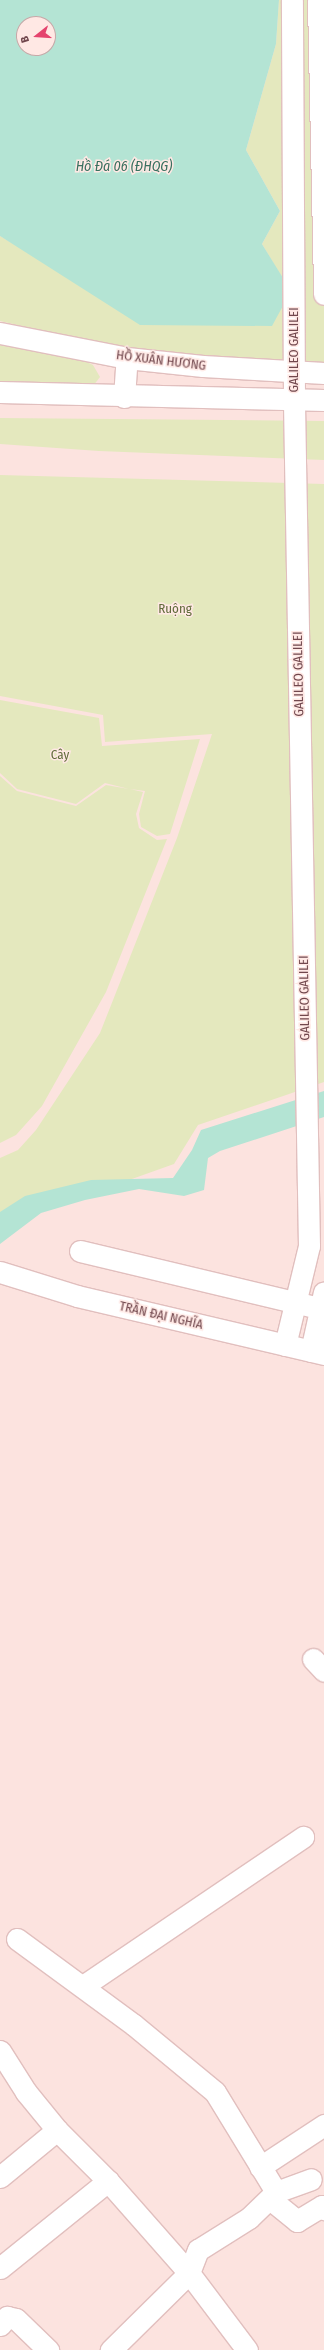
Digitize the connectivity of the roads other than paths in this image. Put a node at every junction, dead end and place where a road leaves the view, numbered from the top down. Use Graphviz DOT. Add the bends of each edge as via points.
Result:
graph roads {
  1 [pos="292,0"];
  2 [pos="318,0"];
  3 [pos="324,294"];
  4 [pos="0,333"];
  5 [pos="127,358"];
  6 [pos="294,371"];
  7 [pos="324,373"];
  8 [pos="0,392"];
  9 [pos="124,397"];
  10 [pos="294,400"];
  11 [pos="324,400"];
  12 [pos="316,1225"];
  13 [pos="80,1251"];
  14 [pos="0,1272"];
  15 [pos="296,1303"];
  16 [pos="323,1303"];
  17 [pos="285,1345"];
  18 [pos="317,1353"];
  19 [pos="303,1837"];
  20 [pos="17,1939"];
  21 [pos="82,1986"];
  22 [pos="0,2051"];
  23 [pos="324,2125"];
  24 [pos="57,2130"];
  25 [pos="260,2168"];
  26 [pos="0,2177"];
  27 [pos="311,2179"];
  28 [pos="108,2181"];
  29 [pos="273,2195"];
  30 [pos="324,2208"];
  31 [pos="0,2268"];
  32 [pos="189,2273"];
  33 [pos="0,2325"];
  34 [pos="48,2350"];
  35 [pos="111,2350"];
  36 [pos="247,2350"];
  1 -- 6 [label="street, GALILEO GALILEI"];
  2 -- 3 [label="street"];
  4 -- 5 [label="street, HỒ XUÂN HƯƠNG"];
  5 -- 6 [label="street, HỒ XUÂN HƯƠNG" via="203,366"];
  5 -- 9 [label="street"];
  6 -- 7 [label="street, HỒ XUÂN HƯƠNG"];
  6 -- 10 [label="street, GALILEO GALILEI"];
  8 -- 9 [label="street"];
  9 -- 10 [label="street"];
  10 -- 11 [label="street"];
  10 -- 12 [label="street, GALILEO GALILEI" via="307,1134"];
  12 -- 15 [label="street, GALILEO GALILEI"];
  13 -- 15 [label="street"];
  14 -- 17 [label="street, TRẦN ĐẠI NGHĨA" via="77,1296"];
  15 -- 16 [label="street"];
  15 -- 17 [label="street, GALILEO GALILEI"];
  16 -- 18 [label="street"];
  17 -- 18 [label="street, TRẦN ĐẠI NGHĨA"];
  19 -- 21 [label="street"];
  20 -- 21 [label="street"];
  21 -- 25 [label="street" via="215,2092"];
  22 -- 24 [label="street" via="26,2092"];
  23 -- 25 [label="street"];
  24 -- 26 [label="street"];
  24 -- 28 [label="street"];
  25 -- 29 [label="street"];
  27 -- 29 [label="street"];
  28 -- 31 [label="street"];
  28 -- 32 [label="street"];
  29 -- 30 [label="street" via="297,2221 322,2206"];
  29 -- 32 [label="street" via="250,2218 198,2250"];
  32 -- 35 [label="street"];
  32 -- 36 [label="street"];
  33 -- 34 [label="street" via="7,2317 16,2319"];
}
